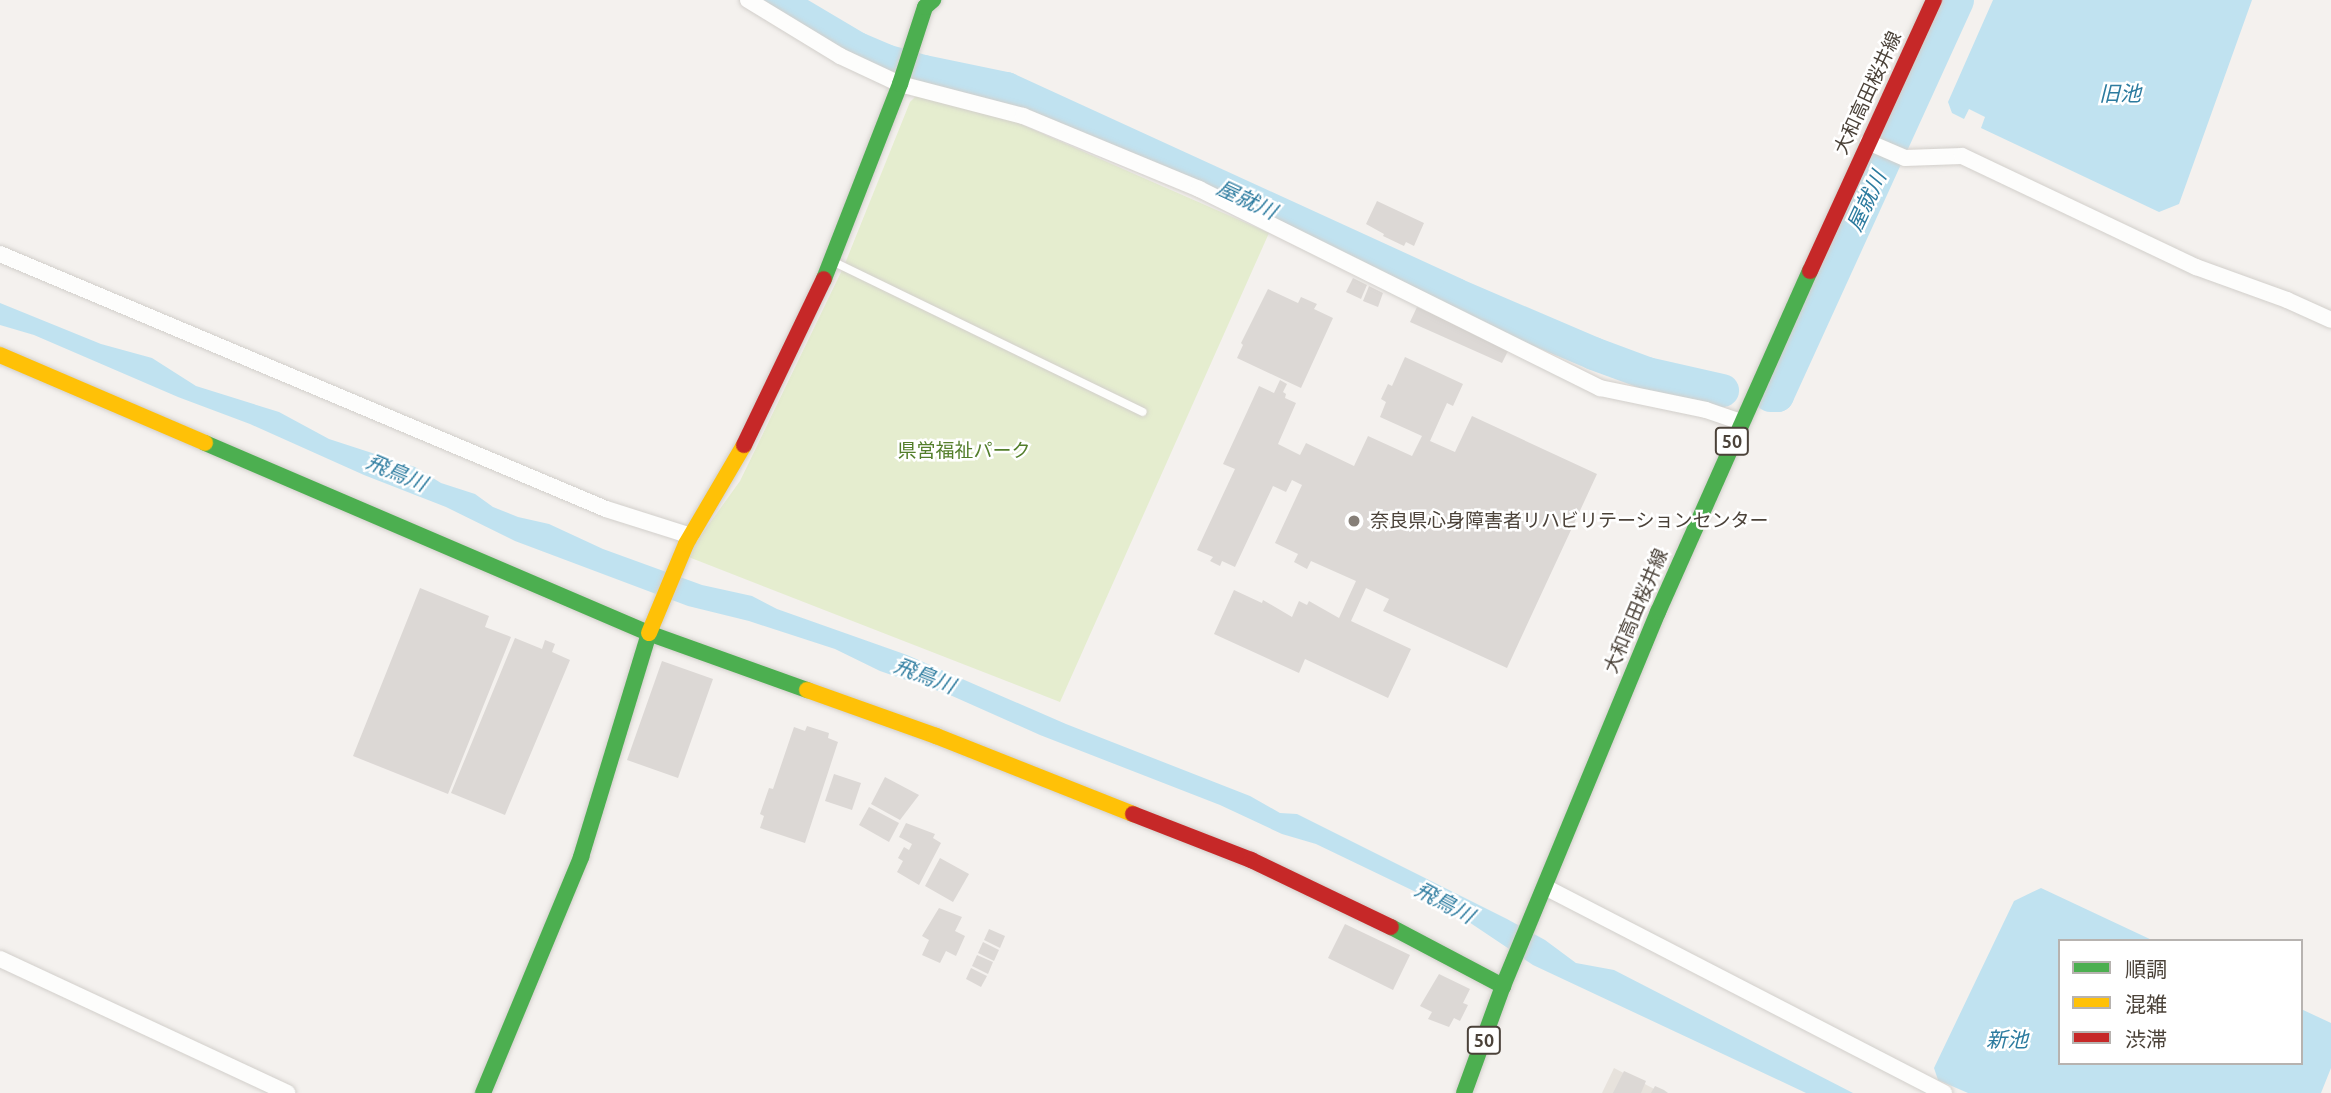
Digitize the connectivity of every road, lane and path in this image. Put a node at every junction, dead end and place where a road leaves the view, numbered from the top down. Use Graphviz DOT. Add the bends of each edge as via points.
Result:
graph roads {
  1 [pos="748,0"];
  2 [pos="933,0"];
  3 [pos="1934,0"];
  4 [pos="901,80"];
  5 [pos="1868,142"];
  6 [pos="0,254"];
  7 [pos="832,261"];
  8 [pos="2331,320"];
  9 [pos="0,355"];
  10 [pos="1143,412"];
  11 [pos="1741,422"];
  12 [pos="688,540"];
  13 [pos="650,629"];
  14 [pos="1543,893"];
  15 [pos="0,959"];
  16 [pos="1505,982"];
  17 [pos="288,1093"];
  18 [pos="483,1093"];
  19 [pos="1464,1093"];
  20 [pos="1944,1093"];
  1 -- 4 [label="street" via="840,56"];
  2 -- 4 [label="street" via="925,7"];
  3 -- 5 [label="street, 大和高田桜井線 / 50"];
  4 -- 7 [label="street"];
  4 -- 11 [label="street" via="1023,117 1199,189 1600,387"];
  5 -- 8 [label="street" via="1905,158 1962,156 2196,267"];
  5 -- 11 [label="street, 大和高田桜井線 / 50"];
  6 -- 12 [label="street"];
  7 -- 10 [label="lane"];
  7 -- 12 [label="street" via="736,462"];
  9 -- 13 [label="street"];
  11 -- 14 [label="street, 大和高田桜井線 / 50"];
  12 -- 13 [label="street"];
  13 -- 16 [label="street" via="1251,860"];
  13 -- 18 [label="street" via="581,857"];
  14 -- 16 [label="street, 大和高田桜井線 / 50"];
  14 -- 20 [label="street" via="1693,961"];
  15 -- 17 [label="street"];
  16 -- 19 [label="street, 大和高田桜井線 / 50"];
}
